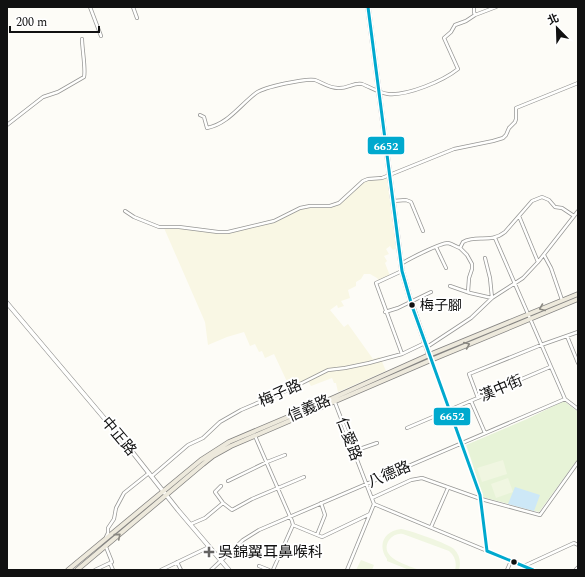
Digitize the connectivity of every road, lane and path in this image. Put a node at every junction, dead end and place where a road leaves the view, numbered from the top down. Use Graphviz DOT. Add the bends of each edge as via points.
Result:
graph roads {
  1 [pos="90,7"];
  2 [pos="134,7"];
  3 [pos="368,7"];
  4 [pos="474,7"];
  5 [pos="496,7"];
  6 [pos="475,15"];
  7 [pos="137,18"];
  8 [pos="101,36"];
  9 [pos="82,39"];
  10 [pos="578,83"];
  11 [pos="379,91"];
  12 [pos="200,115"];
  13 [pos="7,125"];
  14 [pos="390,175"];
  15 [pos="393,201"];
  16 [pos="125,211"];
  17 [pos="578,212"];
  18 [pos="518,216"];
  19 [pos="574,216"];
  20 [pos="423,231"];
  21 [pos="495,238"];
  22 [pos="436,247"];
  23 [pos="460,248"];
  24 [pos="544,255"];
  25 [pos="485,258"];
  26 [pos="538,262"];
  27 [pos="400,264"];
  28 [pos="446,268"];
  29 [pos="402,271"];
  30 [pos="515,284"];
  31 [pos="450,286"];
  32 [pos="431,292"];
  33 [pos="468,292"];
  34 [pos="578,294"];
  35 [pos="492,298"];
  36 [pos="578,299"];
  37 [pos="562,300"];
  38 [pos="7,303"];
  39 [pos="411,303"];
  40 [pos="385,312"];
  41 [pos="527,314"];
  42 [pos="529,318"];
  43 [pos="578,332"];
  44 [pos="567,336"];
  45 [pos="426,345"];
  46 [pos="540,345"];
  47 [pos="402,354"];
  48 [pos="430,357"];
  49 [pos="578,363"];
  50 [pos="550,366"];
  51 [pos="478,398"];
  52 [pos="565,399"];
  53 [pos="334,400"];
  54 [pos="471,401"];
  55 [pos="578,409"];
  56 [pos="449,410"];
  57 [pos="407,428"];
  58 [pos="485,433"];
  59 [pos="254,434"];
  60 [pos="377,442"];
  61 [pos="461,443"];
  62 [pos="354,451"];
  63 [pos="285,455"];
  64 [pos="267,462"];
  65 [pos="578,462"];
  66 [pos="149,472"];
  67 [pos="152,476"];
  68 [pos="304,477"];
  69 [pos="228,481"];
  70 [pos="366,484"];
  71 [pos="221,486"];
  72 [pos="278,487"];
  73 [pos="448,488"];
  74 [pos="165,493"];
  75 [pos="372,498"];
  76 [pos="481,499"];
  77 [pos="223,503"];
  78 [pos="321,503"];
  79 [pos="374,504"];
  80 [pos="371,514"];
  81 [pos="290,516"];
  82 [pos="191,524"];
  83 [pos="293,525"];
  84 [pos="431,527"];
  85 [pos="317,535"];
  86 [pos="104,540"];
  87 [pos="578,545"];
  88 [pos="105,546"];
  89 [pos="209,547"];
  90 [pos="487,551"];
  91 [pos="89,553"];
  92 [pos="92,557"];
  93 [pos="220,560"];
  94 [pos="511,561"];
  95 [pos="177,562"];
  96 [pos="111,563"];
  97 [pos="259,566"];
  98 [pos="523,566"];
  99 [pos="68,570"];
  100 [pos="77,570"];
  101 [pos="95,570"];
  102 [pos="113,570"];
  103 [pos="161,570"];
  104 [pos="181,570"];
  105 [pos="211,570"];
  106 [pos="229,570"];
  107 [pos="269,570"];
  108 [pos="274,570"];
  109 [pos="347,570"];
  110 [pos="507,570"];
  111 [pos="533,570"];
  1 -- 8 [label="street"];
  2 -- 7 [label="street"];
  3 -- 11 [label="main road"];
  4 -- 6 [label="street"];
  5 -- 6 [label="street"];
  6 -- 11 [label="street" via="455,25 444,38 458,67 457,71 421,89 393,94"];
  9 -- 13 [label="street" via="84,76 58,92 43,97"];
  10 -- 14 [label="street" via="516,108 515,122 503,138 454,149"];
  11 -- 12 [label="street" via="359,83 340,89 326,86 316,80 303,80 263,88 224,121 213,127 207,128 204,117"];
  11 -- 14 [label="main road"];
  14 -- 15 [label="main road"];
  14 -- 16 [label="street" via="363,181 344,199 330,206 300,208 274,221 228,232 159,227"];
  15 -- 20 [label="street" via="411,202"];
  15 -- 27 [label="main road"];
  17 -- 19 [label="street, 梅子路"];
  18 -- 19 [label="street" via="532,201 544,196 556,207"];
  18 -- 21 [label="street" via="505,232"];
  18 -- 26 [label="street"];
  19 -- 24 [label="street, 梅子路"];
  21 -- 23 [label="street" via="469,239 463,242"];
  21 -- 30 [label="street"];
  22 -- 23 [label="street" via="447,243"];
  22 -- 27 [label="street"];
  22 -- 28 [label="street"];
  23 -- 33 [label="street" via="472,264"];
  24 -- 26 [label="street, 梅子路"];
  24 -- 37 [label="street"];
  25 -- 35 [label="street"];
  26 -- 30 [label="street, 梅子路"];
  27 -- 29 [label="main road"];
  29 -- 39 [label="main road"];
  29 -- 40 [label="street" via="376,283"];
  30 -- 35 [label="street, 梅子路"];
  30 -- 41 [label="street"];
  31 -- 33 [label="street"];
  32 -- 39 [label="street"];
  33 -- 35 [label="street"];
  34 -- 37 [label="main road, 信義路"];
  35 -- 45 [label="street, 梅子路" via="471,318"];
  36 -- 42 [label="main road, 信義路"];
  37 -- 41 [label="main road, 信義路, one-way"];
  38 -- 66 [label="street, 中正路"];
  39 -- 40 [label="street"];
  39 -- 45 [label="main road"];
  40 -- 47 [label="street"];
  41 -- 42 [label="street"];
  41 -- 48 [label="main road, 信義路"];
  42 -- 46 [label="street"];
  48 -- 42 [label="main road, 信義路, one-way"];
  43 -- 44 [label="street"];
  44 -- 46 [label="street"];
  44 -- 49 [label="street"];
  45 -- 47 [label="street, 梅子路"];
  45 -- 48 [label="main road"];
  46 -- 50 [label="street"];
  46 -- 51 [label="street" via="469,374"];
  47 -- 67 [label="street, 梅子路" via="328,370 241,410 188,445"];
  48 -- 53 [label="main road, 信義路"];
  48 -- 56 [label="street"];
  50 -- 51 [label="street, 漢中街"];
  50 -- 52 [label="street"];
  51 -- 54 [label="street, 漢中街"];
  52 -- 55 [label="street"];
  52 -- 58 [label="street, 八德路"];
  53 -- 59 [label="main road, 信義路"];
  53 -- 62 [label="street, 仁愛路"];
  54 -- 56 [label="street, 漢中街"];
  54 -- 58 [label="street"];
  56 -- 57 [label="street, 漢中街"];
  56 -- 61 [label="street"];
  58 -- 61 [label="street, 八德路"];
  59 -- 64 [label="street"];
  59 -- 74 [label="main road, 信義路" via="214,456"];
  60 -- 62 [label="street"];
  61 -- 70 [label="street, 八德路"];
  61 -- 76 [label="street"];
  62 -- 70 [label="street, 仁愛路"];
  63 -- 64 [label="street"];
  64 -- 69 [label="street"];
  64 -- 72 [label="street"];
  65 -- 76 [label="street" via="540,515"];
  66 -- 67 [label="street, 中正路"];
  66 -- 86 [label="street" via="124,493"];
  67 -- 74 [label="street, 中正路"];
  68 -- 72 [label="street"];
  70 -- 75 [label="street, 仁愛路"];
  70 -- 78 [label="street, 八德路"];
  71 -- 77 [label="street" via="215,492"];
  72 -- 77 [label="street" via="232,510"];
  72 -- 81 [label="street"];
  73 -- 75 [label="street" via="422,478 411,480"];
  73 -- 76 [label="street"];
  73 -- 84 [label="street"];
  74 -- 82 [label="street, 中正路"];
  74 -- 86 [label="main road, 信義路"];
  88 -- 74 [label="main road, 信義路, one-way"];
  75 -- 79 [label="street, 仁愛路"];
  76 -- 90 [label="street"];
  77 -- 82 [label="street" via="205,518"];
  78 -- 81 [label="street, 八德路"];
  78 -- 85 [label="street" via="325,515"];
  79 -- 80 [label="street"];
  79 -- 84 [label="street"];
  80 -- 85 [label="street" via="322,537"];
  80 -- 109 [label="street"];
  81 -- 83 [label="street"];
  81 -- 93 [label="street, 八德路" via="243,540"];
  82 -- 89 [label="street, 中正路"];
  83 -- 85 [label="street"];
  83 -- 108 [label="street"];
  84 -- 90 [label="street"];
  86 -- 91 [label="main road, 信義路"];
  87 -- 98 [label="street" via="574,543"];
  88 -- 92 [label="main road, 信義路"];
  88 -- 96 [label="street"];
  89 -- 93 [label="street, 中正路"];
  89 -- 95 [label="street"];
  90 -- 94 [label="street"];
  91 -- 92 [label="main road"];
  91 -- 99 [label="main road, 信義路"];
  92 -- 100 [label="main road, 信義路"];
  93 -- 105 [label="street, 八德路"];
  93 -- 106 [label="street, 中正路"];
  94 -- 98 [label="street"];
  94 -- 110 [label="street"];
  95 -- 103 [label="street"];
  95 -- 104 [label="street"];
  96 -- 101 [label="street"];
  96 -- 102 [label="street"];
  97 -- 107 [label="street"];
  98 -- 111 [label="street"];
}
